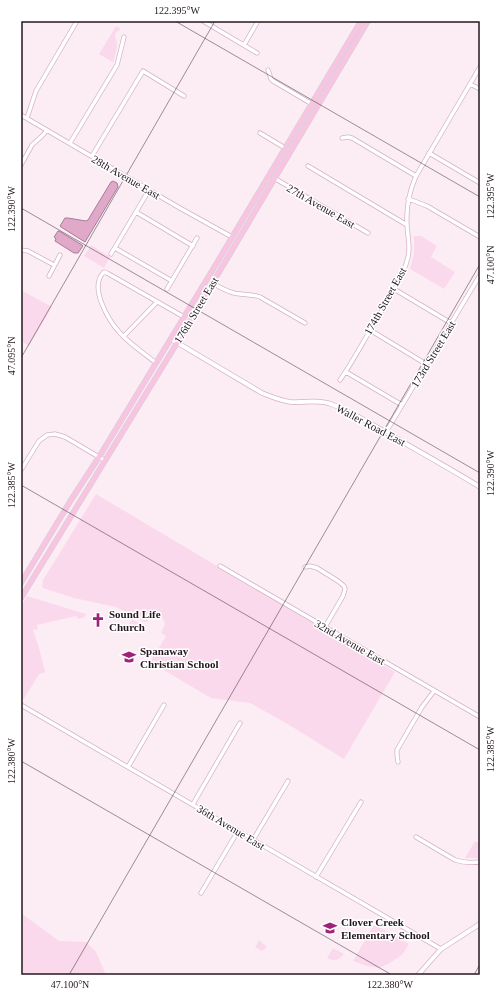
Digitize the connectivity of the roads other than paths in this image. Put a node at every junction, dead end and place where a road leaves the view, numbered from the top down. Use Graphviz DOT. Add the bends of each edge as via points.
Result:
graph roads {
  1 [pos="77,21"];
  2 [pos="204,21"];
  3 [pos="258,21"];
  4 [pos="361,21"];
  5 [pos="368,21"];
  6 [pos="124,37"];
  7 [pos="244,45"];
  8 [pos="257,52"];
  9 [pos="480,67"];
  10 [pos="268,70"];
  11 [pos="470,84"];
  12 [pos="480,89"];
  13 [pos="184,96"];
  14 [pos="316,98"];
  15 [pos="312,104"];
  16 [pos="21,115"];
  17 [pos="27,118"];
  18 [pos="47,130"];
  19 [pos="303,130"];
  20 [pos="260,133"];
  21 [pos="342,138"];
  22 [pos="70,143"];
  23 [pos="285,148"];
  24 [pos="429,153"];
  25 [pos="92,156"];
  26 [pos="21,165"];
  27 [pos="308,166"];
  28 [pos="416,176"];
  29 [pos="274,178"];
  30 [pos="480,182"];
  31 [pos="149,190"];
  32 [pos="408,199"];
  33 [pos="136,212"];
  34 [pos="407,225"];
  35 [pos="368,233"];
  36 [pos="232,237"];
  37 [pos="480,237"];
  38 [pos="198,238"];
  39 [pos="193,246"];
  40 [pos="115,248"];
  41 [pos="21,250"];
  42 [pos="112,254"];
  43 [pos="60,255"];
  44 [pos="223,265"];
  45 [pos="54,266"];
  46 [pos="480,275"];
  47 [pos="48,276"];
  48 [pos="172,281"];
  49 [pos="212,283"];
  50 [pos="167,289"];
  51 [pos="394,289"];
  52 [pos="157,302"];
  53 [pos="184,317"];
  54 [pos="305,323"];
  55 [pos="451,323"];
  56 [pos="370,330"];
  57 [pos="124,336"];
  58 [pos="171,339"];
  59 [pos="177,343"];
  60 [pos="156,363"];
  61 [pos="426,364"];
  62 [pos="346,372"];
  63 [pos="340,380"];
  64 [pos="402,405"];
  65 [pos="386,432"];
  66 [pos="98,457"];
  67 [pos="104,460"];
  68 [pos="21,470"];
  69 [pos="480,487"];
  70 [pos="220,566"];
  71 [pos="305,567"];
  72 [pos="21,583"];
  73 [pos="21,598"];
  74 [pos="325,627"];
  75 [pos="434,691"];
  76 [pos="21,705"];
  77 [pos="164,705"];
  78 [pos="480,717"];
  79 [pos="240,723"];
  80 [pos="398,762"];
  81 [pos="128,767"];
  82 [pos="288,781"];
  83 [pos="361,802"];
  84 [pos="193,804"];
  85 [pos="238,831"];
  86 [pos="416,837"];
  87 [pos="252,840"];
  88 [pos="480,862"];
  89 [pos="316,877"];
  90 [pos="201,893"];
  91 [pos="480,924"];
  92 [pos="441,949"];
  93 [pos="418,975"];
  1 -- 17 [label="street" via="36,91"];
  2 -- 7 [label="street"];
  3 -- 7 [label="street"];
  4 -- 14 [label="main road, 176th Street East"];
  5 -- 19 [label="main road, 176th Street East"];
  6 -- 22 [label="street" via="117,65"];
  7 -- 8 [label="street"];
  9 -- 11 [label="street, 174th Street East"];
  10 -- 15 [label="street" via="273,81"];
  11 -- 12 [label="street"];
  11 -- 24 [label="street, 174th Street East"];
  13 -- 25 [label="street" via="143,71"];
  14 -- 15 [label="main road, 176th Street East"];
  14 -- 19 [label="main road" via="302,125"];
  15 -- 23 [label="main road, 176th Street East"];
  16 -- 17 [label="street, 28th Avenue East"];
  17 -- 18 [label="street, 28th Avenue East"];
  18 -- 22 [label="street, 28th Avenue East"];
  18 -- 26 [label="street" via="32,145"];
  19 -- 29 [label="main road, 176th Street East"];
  20 -- 23 [label="street"];
  21 -- 28 [label="street" via="352,138"];
  22 -- 25 [label="street, 28th Avenue East"];
  23 -- 36 [label="main road, 176th Street East"];
  24 -- 28 [label="street, 174th Street East"];
  24 -- 30 [label="street"];
  25 -- 31 [label="street, 28th Avenue East"];
  27 -- 34 [label="street"];
  28 -- 32 [label="street, 174th Street East"];
  29 -- 35 [label="street, 27th Avenue East"];
  29 -- 44 [label="main road, 176th Street East"];
  31 -- 33 [label="street"];
  31 -- 36 [label="street, 28th Avenue East"];
  32 -- 34 [label="street, 174th Street East"];
  32 -- 37 [label="street" via="427,206"];
  33 -- 39 [label="street"];
  33 -- 40 [label="street"];
  34 -- 51 [label="street, 174th Street East" via="408,257"];
  36 -- 44 [label="main road" via="234,241 222,260"];
  36 -- 53 [label="main road, 176th Street East"];
  38 -- 39 [label="street"];
  39 -- 48 [label="street"];
  40 -- 42 [label="street"];
  40 -- 48 [label="street"];
  41 -- 45 [label="street" via="28,251"];
  43 -- 45 [label="street"];
  44 -- 49 [label="main road, 176th Street East"];
  45 -- 47 [label="street"];
  46 -- 55 [label="street, 173rd Street East"];
  48 -- 50 [label="street"];
  49 -- 54 [label="street" via="228,292 260,297"];
  49 -- 59 [label="main road, 176th Street East"];
  51 -- 55 [label="street"];
  51 -- 56 [label="street, 174th Street East"];
  52 -- 53 [label="street"];
  52 -- 57 [label="street"];
  52 -- 57 [label="street" via="107,273 101,275 98,286 100,298 112,322"];
  53 -- 58 [label="main road, 176th Street East"];
  55 -- 61 [label="street, 173rd Street East"];
  56 -- 61 [label="street"];
  56 -- 62 [label="street, 174th Street East"];
  57 -- 60 [label="street"];
  58 -- 59 [label="street, Waller Road East"];
  58 -- 60 [label="main road, 176th Street East"];
  59 -- 65 [label="street, Waller Road East" via="268,396 292,402 330,403"];
  59 -- 67 [label="main road, 176th Street East"];
  60 -- 66 [label="main road, 176th Street East"];
  61 -- 64 [label="street, 173rd Street East"];
  62 -- 63 [label="street, 174th Street East"];
  62 -- 64 [label="street"];
  64 -- 65 [label="street, 173rd Street East"];
  65 -- 69 [label="street, Waller Road East"];
  66 -- 67 [label="street"];
  66 -- 68 [label="street" via="62,435 47,435 39,441"];
  66 -- 72 [label="main road, 176th Street East"];
  67 -- 73 [label="main road, 176th Street East"];
  70 -- 74 [label="street, 32nd Avenue East"];
  71 -- 74 [label="street" via="316,568 344,586 343,596"];
  74 -- 75 [label="street, 32nd Avenue East"];
  75 -- 78 [label="street, 32nd Avenue East"];
  75 -- 80 [label="street" via="397,750"];
  76 -- 81 [label="street, 36th Avenue East"];
  77 -- 81 [label="street"];
  79 -- 84 [label="street"];
  81 -- 84 [label="street, 36th Avenue East"];
  82 -- 87 [label="street"];
  83 -- 89 [label="street"];
  84 -- 85 [label="street, 36th Avenue East"];
  85 -- 87 [label="street, 36th Avenue East"];
  85 -- 90 [label="street"];
  86 -- 88 [label="street" via="460,862"];
  87 -- 89 [label="street, 36th Avenue East"];
  89 -- 92 [label="street, 36th Avenue East"];
  91 -- 92 [label="street"];
  92 -- 93 [label="street"];
}
